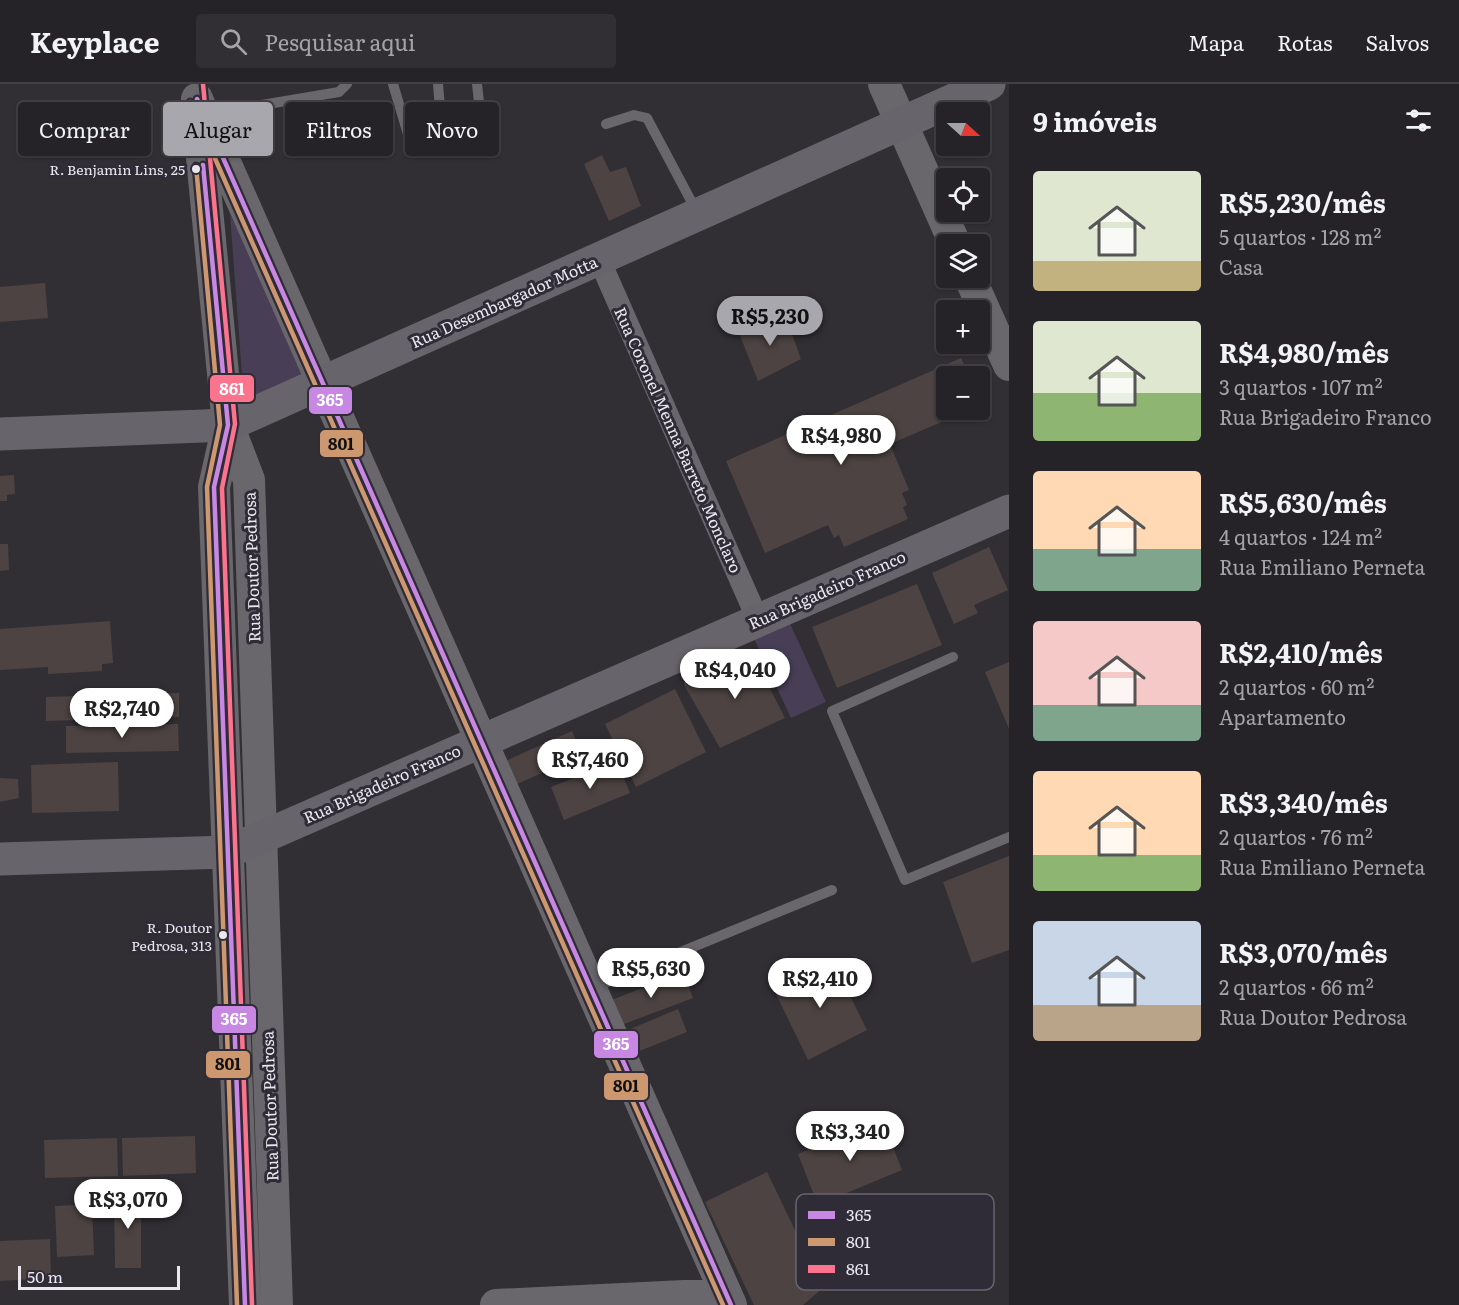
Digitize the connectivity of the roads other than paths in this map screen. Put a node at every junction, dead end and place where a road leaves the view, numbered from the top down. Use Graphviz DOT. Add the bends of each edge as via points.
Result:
graph roads {
  1 [pos="347,84"];
  2 [pos="393,84"];
  3 [pos="438,84"];
  4 [pos="477,84"];
  5 [pos="884,84"];
  6 [pos="989,84"];
  7 [pos="196,92"];
  8 [pos="440,102"];
  9 [pos="479,102"];
  10 [pos="273,103"];
  11 [pos="901,123"];
  12 [pos="405,124"];
  13 [pos="606,124"];
  14 [pos="698,214"];
  15 [pos="951,234"];
  16 [pos="599,259"];
  17 [pos="975,288"];
  18 [pos="1009,364"];
  19 [pos="322,383"];
  20 [pos="228,425"];
  21 [pos="0,434"];
  22 [pos="1009,511"];
  23 [pos="758,620"];
  24 [pos="953,657"];
  25 [pos="481,741"];
  26 [pos="261,837"];
  27 [pos="1009,837"];
  28 [pos="228,852"];
  29 [pos="0,859"];
  30 [pos="832,890"];
  31 [pos="590,989"];
  32 [pos="269,1058"];
  33 [pos="236,1060"];
  34 [pos="274,1223"];
  35 [pos="244,1294"];
  36 [pos="728,1300"];
  37 [pos="277,1305"];
  38 [pos="496,1305"];
  1 -- 10 [label="lane" via="339,92"];
  2 -- 12 [label="lane"];
  3 -- 8 [label="lane"];
  4 -- 9 [label="lane"];
  5 -- 11 [label="main road"];
  6 -- 11 [label="main road, Rua Desembargador Motta"];
  7 -- 19 [label="main road"];
  7 -- 20 [label="main road"];
  11 -- 14 [label="main road, Rua Desembargador Motta"];
  11 -- 15 [label="main road"];
  13 -- 14 [label="lane" via="634,115 647,118"];
  14 -- 16 [label="main road, Rua Desembargador Motta"];
  16 -- 19 [label="main road, Rua Desembargador Motta"];
  16 -- 23 [label="street, Rua Coronel Menna Barreto Monclaro"];
  17 -- 18 [label="main road"];
  19 -- 20 [label="main road, Rua Desembargador Motta"];
  19 -- 25 [label="main road"];
  20 -- 21 [label="main road, Rua Desembargador Motta"];
  20 -- 26 [label="main road, Rua Doutor Pedrosa" via="249,480"];
  20 -- 28 [label="main road, Rua Doutor Pedrosa" via="214,487"];
  22 -- 23 [label="main road, Rua Brigadeiro Franco"];
  23 -- 25 [label="main road, Rua Brigadeiro Franco"];
  24 -- 27 [label="lane" via="832,711 905,880"];
  25 -- 26 [label="main road, Rua Brigadeiro Franco"];
  25 -- 31 [label="main road"];
  26 -- 28 [label="main road, Rua Brigadeiro Franco"];
  26 -- 32 [label="main road, Rua Doutor Pedrosa"];
  28 -- 29 [label="main road, Rua Brigadeiro Franco"];
  28 -- 33 [label="main road, Rua Doutor Pedrosa"];
  30 -- 31 [label="lane"];
  31 -- 36 [label="main road"];
  32 -- 33 [label="main road"];
  32 -- 34 [label="main road, Rua Doutor Pedrosa"];
  33 -- 35 [label="main road, Rua Doutor Pedrosa"];
  34 -- 35 [label="main road"];
  34 -- 37 [label="main road, Rua Doutor Pedrosa"];
  36 -- 38 [label="main road"];
}
